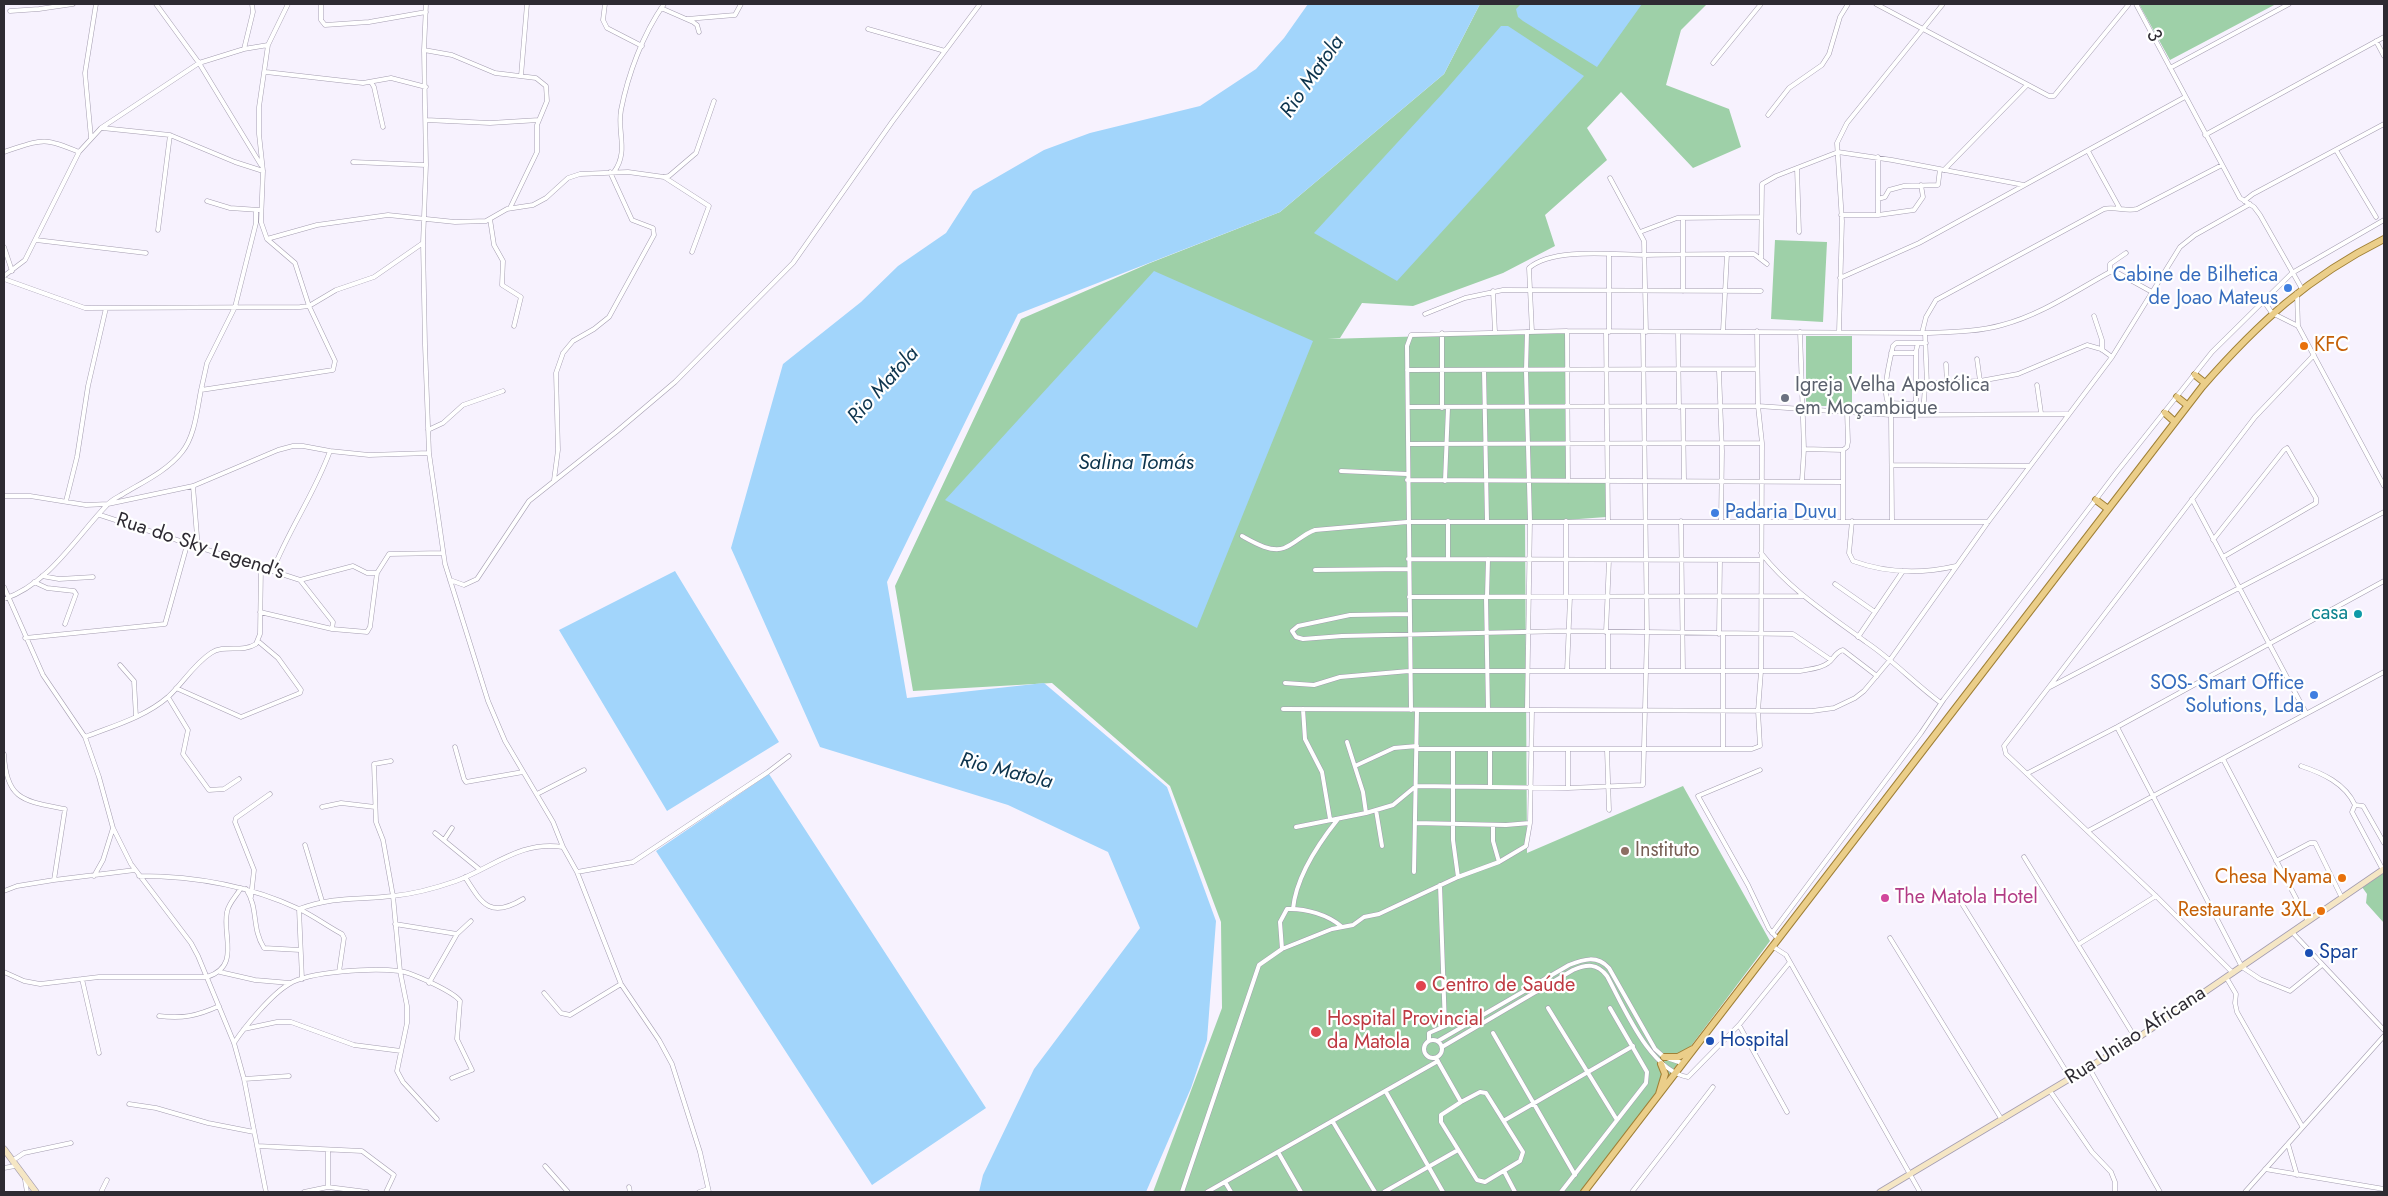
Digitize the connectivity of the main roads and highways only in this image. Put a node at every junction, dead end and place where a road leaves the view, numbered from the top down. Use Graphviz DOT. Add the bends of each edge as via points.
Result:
graph roads {
  1 [pos="2384,239"];
  2 [pos="2194,375"];
  3 [pos="2205,383"];
  4 [pos="2177,397"];
  5 [pos="2187,406"];
  6 [pos="2165,413"];
  7 [pos="2175,422"];
  8 [pos="2096,500"];
  9 [pos="2108,509"];
  10 [pos="2384,870"];
  11 [pos="1697,1046"];
  12 [pos="1664,1057"];
  13 [pos="1661,1064"];
  14 [pos="1656,1100"];
  15 [pos="4,1149"];
  16 [pos="36,1192"];
  17 [pos="1584,1192"];
  18 [pos="1880,1192"];
  1 -- 3 [label="main road" via="2299,291 2244,339"];
  2 -- 3 [label="main road"];
  3 -- 5 [label="main road"];
  4 -- 5 [label="main road"];
  5 -- 7 [label="main road"];
  6 -- 7 [label="main road"];
  7 -- 9 [label="main road"];
  8 -- 9 [label="main road"];
  9 -- 11 [label="main road"];
  10 -- 18 [label="main road, Rua Uniao Africana" via="2136,1039"];
  11 -- 12 [label="main road" via="1678,1058"];
  11 -- 14 [label="main road"];
  13 -- 14 [label="main road" via="1665,1074"];
  14 -- 17 [label="main road"];
  15 -- 16 [label="main road"];
}
